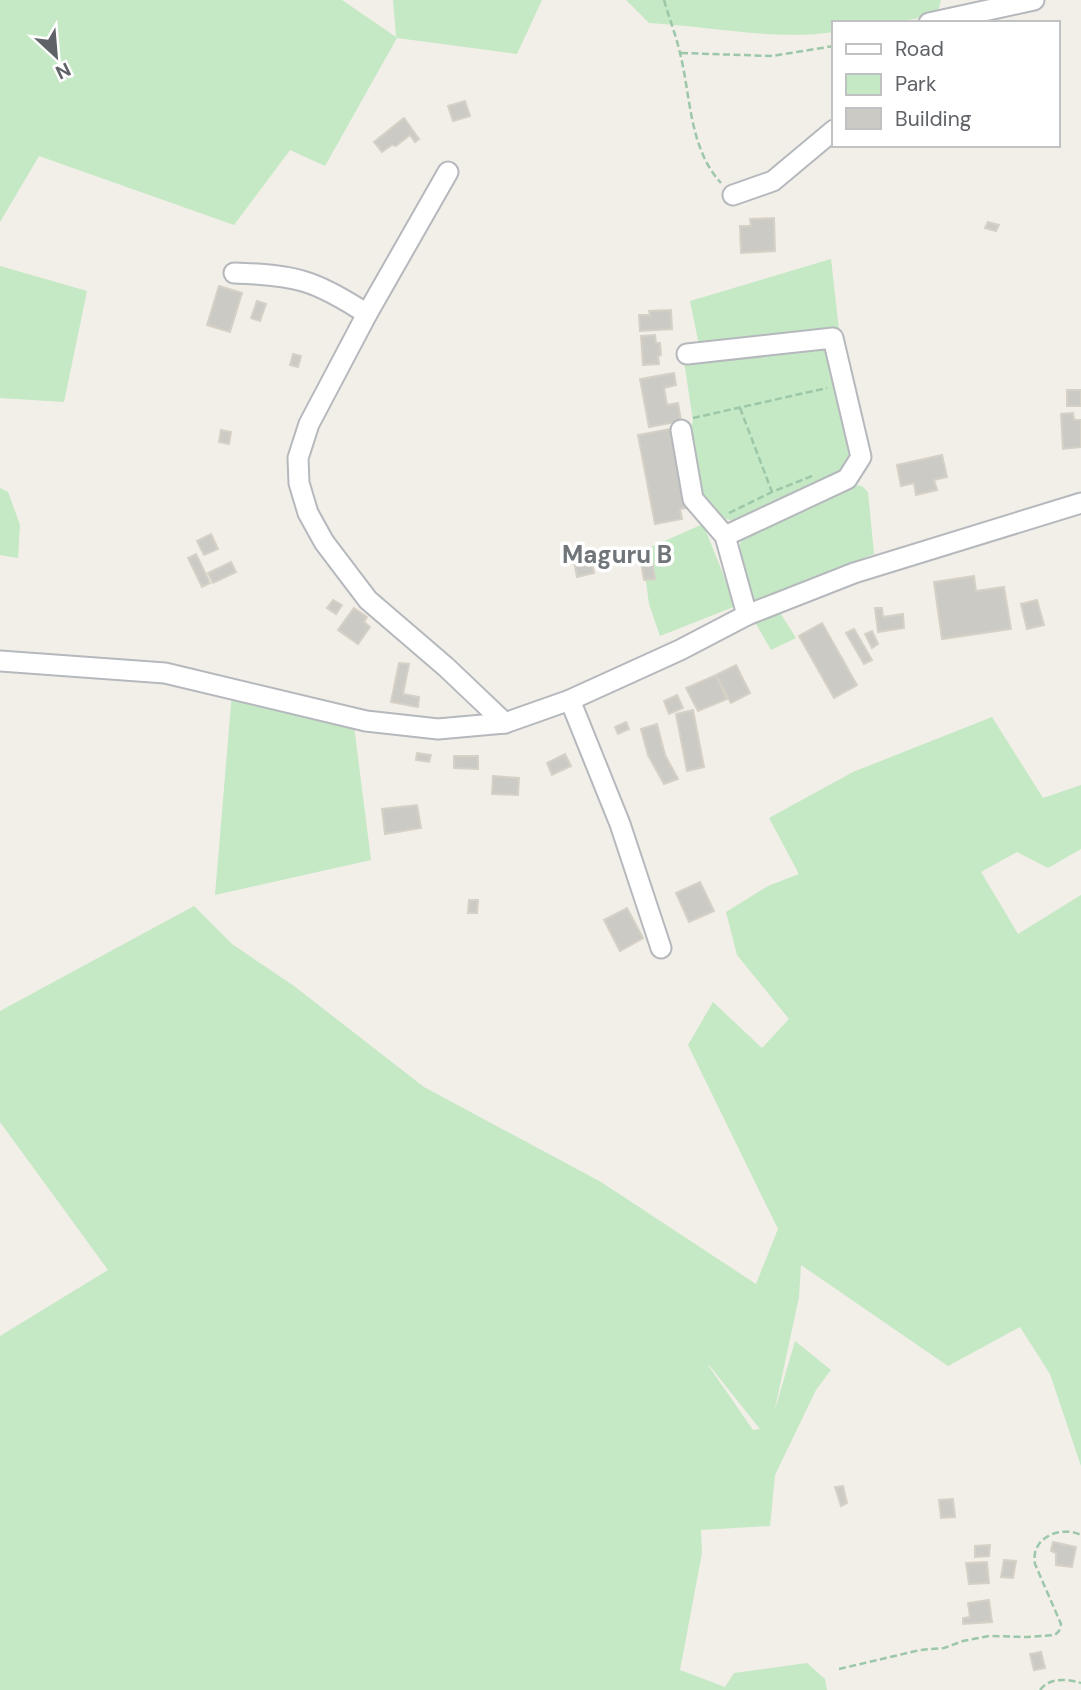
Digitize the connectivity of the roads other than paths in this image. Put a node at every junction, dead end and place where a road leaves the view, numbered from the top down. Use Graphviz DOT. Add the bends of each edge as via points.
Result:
graph roads {
  1 [pos="1034,0"];
  2 [pos="938,21"];
  3 [pos="832,132"];
  4 [pos="448,172"];
  5 [pos="733,195"];
  6 [pos="234,273"];
  7 [pos="367,314"];
  8 [pos="687,354"];
  9 [pos="681,430"];
  10 [pos="1081,503"];
  11 [pos="719,529"];
  12 [pos="747,615"];
  13 [pos="0,661"];
  14 [pos="570,700"];
  15 [pos="505,723"];
  16 [pos="661,948"];
  1 -- 2 [label="street"];
  3 -- 5 [label="street" via="773,181"];
  4 -- 7 [label="street"];
  6 -- 7 [label="street" via="307,281"];
  7 -- 15 [label="street" via="309,424 298,458 299,483 309,513 324,542 368,600"];
  8 -- 11 [label="street" via="833,338 860,457 847,479"];
  9 -- 11 [label="street" via="693,499"];
  10 -- 12 [label="street" via="854,573"];
  11 -- 12 [label="street"];
  12 -- 14 [label="street"];
  13 -- 15 [label="street" via="165,673 366,721 438,729"];
  14 -- 15 [label="street"];
  14 -- 16 [label="street" via="620,824"];
}
